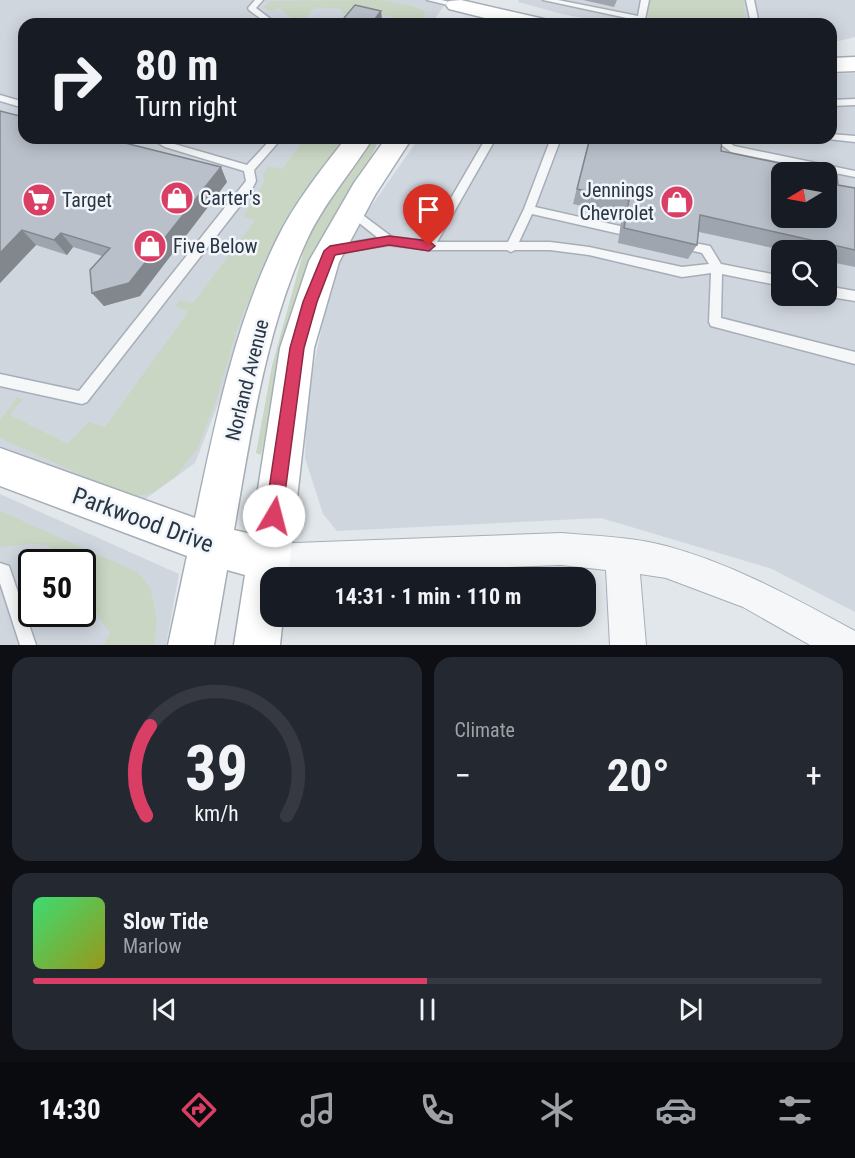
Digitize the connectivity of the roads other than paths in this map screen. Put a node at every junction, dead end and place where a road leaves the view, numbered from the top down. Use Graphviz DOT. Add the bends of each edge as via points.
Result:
graph roads {
  1 [pos="259,0"];
  2 [pos="431,0"];
  3 [pos="547,0"];
  4 [pos="645,0"];
  5 [pos="750,0"];
  6 [pos="458,3"];
  7 [pos="484,12"];
  8 [pos="265,18"];
  9 [pos="447,18"];
  10 [pos="510,18"];
  11 [pos="635,18"];
  12 [pos="640,18"];
  13 [pos="754,18"];
  14 [pos="855,64"];
  15 [pos="837,65"];
  16 [pos="0,98"];
  17 [pos="855,102"];
  18 [pos="18,103"];
  19 [pos="837,103"];
  20 [pos="837,138"];
  21 [pos="855,139"];
  22 [pos="166,144"];
  23 [pos="272,144"];
  24 [pos="356,144"];
  25 [pos="395,144"];
  26 [pos="488,144"];
  27 [pos="554,144"];
  28 [pos="725,144"];
  29 [pos="249,169"];
  30 [pos="855,174"];
  31 [pos="529,209"];
  32 [pos="352,211"];
  33 [pos="620,230"];
  34 [pos="389,241"];
  35 [pos="429,246"];
  36 [pos="689,246"];
  37 [pos="511,248"];
  38 [pos="330,251"];
  39 [pos="717,268"];
  40 [pos="771,279"];
  41 [pos="837,293"];
  42 [pos="855,297"];
  43 [pos="855,358"];
  44 [pos="0,380"];
  45 [pos="0,467"];
  46 [pos="210,544"];
  47 [pos="622,556"];
  48 [pos="268,560"];
  49 [pos="1,575"];
  50 [pos="28,645"];
  51 [pos="191,645"];
  52 [pos="257,645"];
  53 [pos="628,645"];
  54 [pos="845,645"];
  1 -- 8 [label="lane" via="252,9"];
  2 -- 6 [label="lane"];
  3 -- 11 [label="lane"];
  4 -- 12 [label="lane"];
  5 -- 13 [label="lane"];
  6 -- 7 [label="main road"];
  6 -- 9 [label="main road"];
  7 -- 10 [label="main road"];
  14 -- 15 [label="main road"];
  16 -- 18 [label="lane"];
  17 -- 19 [label="lane"];
  20 -- 21 [label="lane"];
  22 -- 29 [label="lane"];
  23 -- 29 [label="lane"];
  24 -- 46 [label="main road, Norland Avenue" via="315,199 291,241 264,312 239,398"];
  25 -- 32 [label="main road, Norland Avenue"];
  26 -- 35 [label="lane"];
  27 -- 31 [label="lane"];
  28 -- 30 [label="lane" via="731,149"];
  29 -- 44 [label="lane" via="251,181 246,190 82,398"];
  31 -- 33 [label="lane"];
  31 -- 37 [label="lane"];
  32 -- 34 [label="lane"];
  32 -- 38 [label="main road, Norland Avenue"];
  34 -- 35 [label="lane"];
  34 -- 38 [label="lane"];
  35 -- 37 [label="lane"];
  36 -- 39 [label="lane" via="706,249"];
  37 -- 39 [label="lane" via="550,246 588,251 682,272"];
  38 -- 48 [label="main road, Norland Avenue" via="297,348"];
  39 -- 40 [label="lane"];
  39 -- 43 [label="lane" via="715,322"];
  41 -- 42 [label="lane"];
  45 -- 46 [label="main road, Parkwood Drive"];
  46 -- 48 [label="main road, Parkwood Drive"];
  46 -- 51 [label="main road, Norland Avenue"];
  47 -- 48 [label="street, Parkwood Drive" via="561,549"];
  47 -- 53 [label="street"];
  47 -- 54 [label="street, Parkwood Drive" via="666,562 729,585"];
  48 -- 52 [label="main road, Norland Avenue"];
  49 -- 50 [label="lane"];
}
